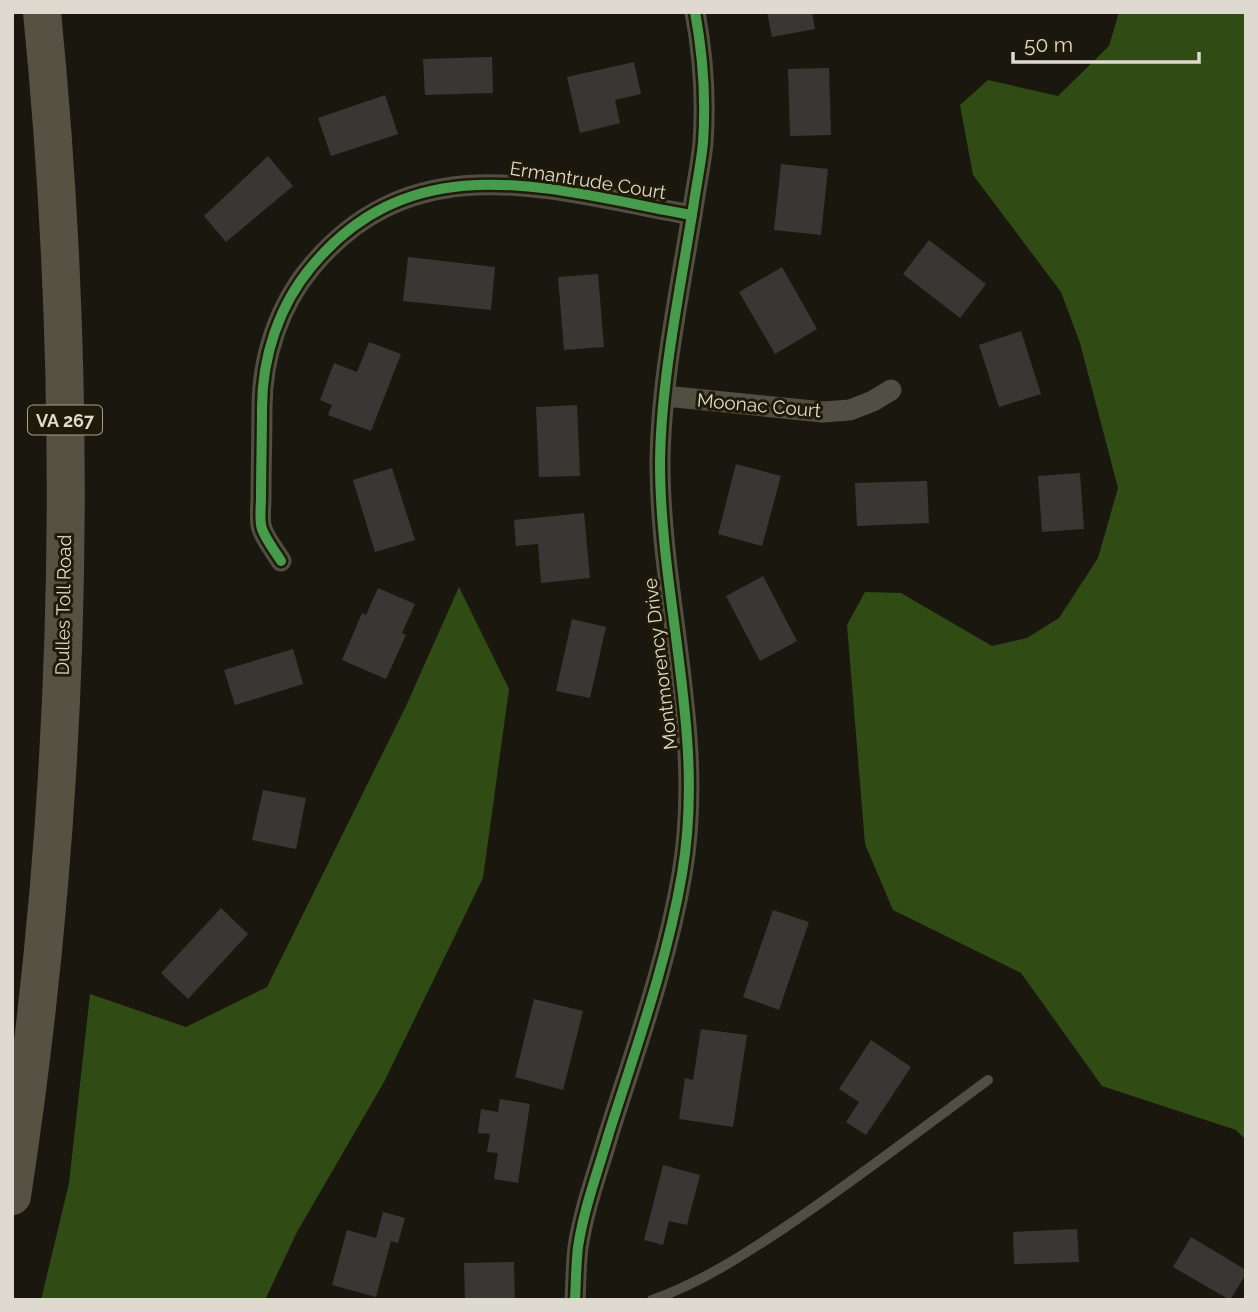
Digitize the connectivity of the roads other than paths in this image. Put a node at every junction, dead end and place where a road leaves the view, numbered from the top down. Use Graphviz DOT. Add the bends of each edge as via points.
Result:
graph roads {
  1 [pos="42,12"];
  2 [pos="695,12"];
  3 [pos="692,215"];
  4 [pos="891,390"];
  5 [pos="665,396"];
  6 [pos="281,561"];
  7 [pos="988,1080"];
  8 [pos="12,1196"];
  9 [pos="575,1300"];
  10 [pos="652,1300"];
  1 -- 8 [label="highway, Dulles Toll Road / VA 267" via="62,323 64,622 46,920"];
  2 -- 3 [label="street, Montmorency Drive" via="704,90 703,143"];
  3 -- 5 [label="street, Montmorency Drive"];
  3 -- 6 [label="street, Ermantrude Court" via="509,184 462,184 397,201 363,219 328,247 303,277 282,314 266,360 261,527"];
  4 -- 5 [label="street, Moonac Court" via="850,410 823,412"];
  5 -- 9 [label="street, Montmorency Drive" via="660,460 662,527 688,736 683,871 671,934 588,1199 578,1248"];
  7 -- 10 [label="lane" via="828,1198 733,1261 681,1290"];
}
